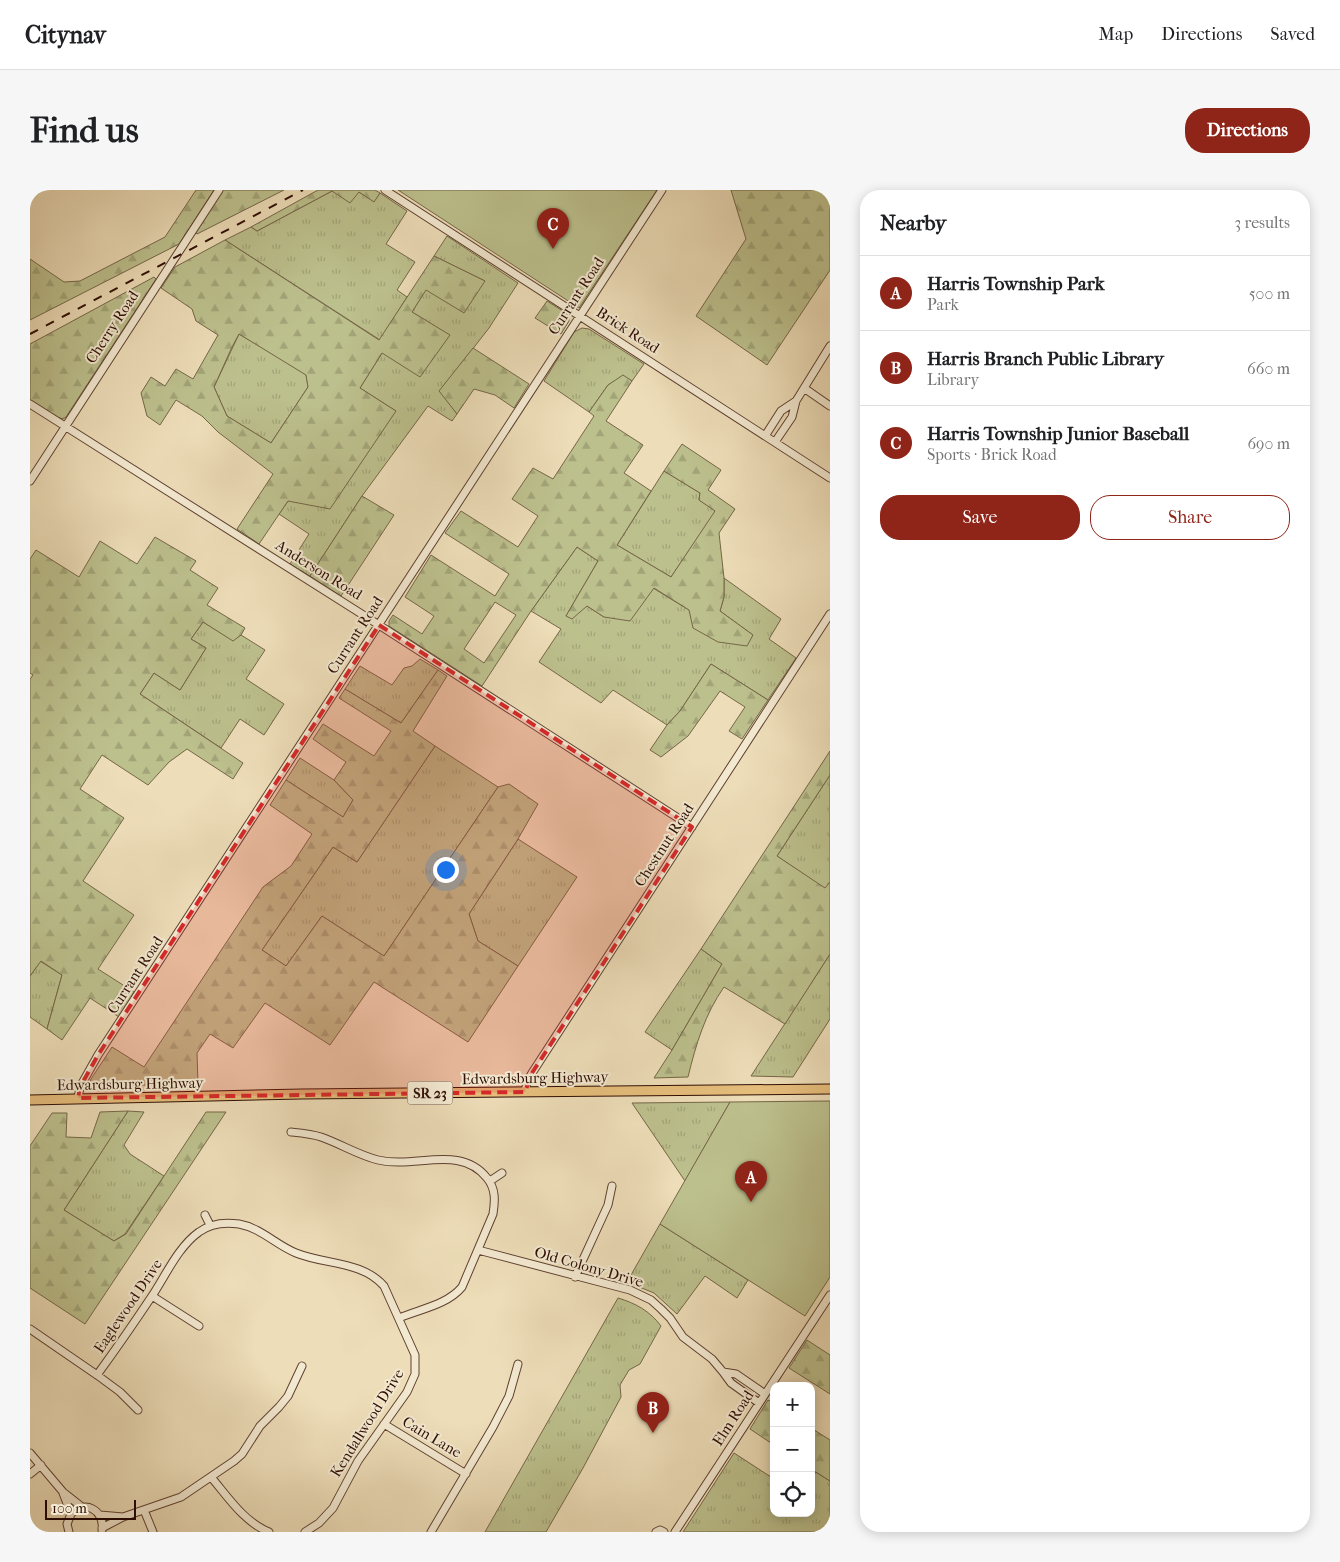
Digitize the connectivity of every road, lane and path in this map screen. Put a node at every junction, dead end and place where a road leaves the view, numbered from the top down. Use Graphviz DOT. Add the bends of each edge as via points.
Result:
graph roads {
  1 [pos="219,190"];
  2 [pos="385,190"];
  3 [pos="662,190"];
  4 [pos="580,315"];
  5 [pos="830,346"];
  6 [pos="804,388"];
  7 [pos="796,401"];
  8 [pos="30,404"];
  9 [pos="830,406"];
  10 [pos="65,426"];
  11 [pos="765,436"];
  12 [pos="775,442"];
  13 [pos="830,478"];
  14 [pos="30,480"];
  15 [pos="830,614"];
  16 [pos="379,625"];
  17 [pos="692,827"];
  18 [pos="830,1089"];
  19 [pos="525,1092"];
  20 [pos="78,1098"];
  21 [pos="30,1100"];
  22 [pos="291,1132"];
  23 [pos="502,1173"];
  24 [pos="490,1181"];
  25 [pos="612,1186"];
  26 [pos="206,1215"];
  27 [pos="210,1225"];
  28 [pos="478,1250"];
  29 [pos="575,1277"];
  30 [pos="830,1295"];
  31 [pos="152,1296"];
  32 [pos="399,1318"];
  33 [pos="199,1326"];
  34 [pos="30,1329"];
  35 [pos="518,1364"];
  36 [pos="302,1366"];
  37 [pos="723,1372"];
  38 [pos="97,1375"];
  39 [pos="765,1394"];
  40 [pos="759,1403"];
  41 [pos="138,1410"];
  42 [pos="384,1424"];
  43 [pos="30,1452"];
  44 [pos="41,1466"];
  45 [pos="30,1474"];
  46 [pos="466,1474"];
  47 [pos="211,1477"];
  48 [pos="63,1492"];
  49 [pos="82,1507"];
  50 [pos="144,1510"];
  51 [pos="71,1514"];
  52 [pos="100,1515"];
  53 [pos="123,1517"];
  54 [pos="101,1530"];
  55 [pos="68,1531"];
  56 [pos="153,1532"];
  57 [pos="269,1532"];
  58 [pos="305,1532"];
  59 [pos="431,1532"];
  60 [pos="656,1532"];
  61 [pos="664,1532"];
  62 [pos="676,1532"];
  1 -- 10 [label="street, Cherry Road"];
  2 -- 4 [label="street, Brick Road"];
  3 -- 4 [label="street, Currant Road"];
  4 -- 11 [label="street, Brick Road"];
  4 -- 16 [label="street, Currant Road"];
  5 -- 6 [label="street"];
  6 -- 7 [label="street"];
  6 -- 9 [label="street"];
  7 -- 11 [label="street" via="781,411"];
  7 -- 12 [label="street" via="792,417"];
  8 -- 10 [label="street, Anderson Road"];
  10 -- 14 [label="street, Cherry Road"];
  10 -- 16 [label="street, Anderson Road"];
  11 -- 12 [label="street, Brick Road"];
  12 -- 13 [label="street, Brick Road"];
  15 -- 17 [label="street, Chestnut Road"];
  16 -- 17 [label="street, Anderson Road"];
  16 -- 20 [label="street, Currant Road" via="98,1055 80,1087"];
  17 -- 19 [label="street, Chestnut Road" via="532,1073"];
  18 -- 19 [label="main road, Edwardsburg Highway / SR 23"];
  19 -- 20 [label="main road, Edwardsburg Highway / SR 23"];
  20 -- 21 [label="main road, Edwardsburg Highway / SR 23"];
  22 -- 24 [label="street" via="321,1137 387,1162 464,1160"];
  23 -- 24 [label="street"];
  24 -- 28 [label="street" via="495,1204"];
  25 -- 29 [label="street" via="608,1205"];
  26 -- 27 [label="street"];
  27 -- 31 [label="street, Eaglewood Drive" via="189,1241"];
  27 -- 32 [label="street, Kendallwood Drive" via="249,1226 295,1253 368,1272 384,1286"];
  28 -- 29 [label="street, Old Colony Drive"];
  28 -- 32 [label="street" via="456,1294"];
  29 -- 37 [label="street, Old Colony Drive" via="630,1290 651,1300 670,1318 683,1337 712,1359"];
  30 -- 39 [label="street, Elm Road"];
  31 -- 33 [label="street"];
  31 -- 38 [label="street, Eaglewood Drive"];
  32 -- 42 [label="street, Kendallwood Drive" via="416,1355 415,1374 407,1392"];
  34 -- 38 [label="street, Eaglewood Drive"];
  35 -- 46 [label="street" via="509,1396"];
  36 -- 47 [label="street" via="288,1396 255,1432 242,1454"];
  37 -- 39 [label="street, Old Colony Drive" via="736,1374"];
  37 -- 40 [label="street, Old Colony Drive" via="731,1383"];
  38 -- 41 [label="street"];
  39 -- 40 [label="street, Elm Road"];
  40 -- 62 [label="street, Elm Road"];
  42 -- 46 [label="street, Cain Lane"];
  42 -- 58 [label="street, Kendallwood Drive" via="348,1476 333,1508"];
  43 -- 44 [label="street"];
  44 -- 45 [label="street"];
  44 -- 48 [label="street"];
  46 -- 59 [label="street"];
  47 -- 50 [label="street" via="181,1496"];
  47 -- 57 [label="street" via="252,1524"];
  48 -- 49 [label="street"];
  48 -- 51 [label="street"];
  49 -- 51 [label="street"];
  49 -- 52 [label="street" via="92,1508"];
  50 -- 53 [label="street"];
  50 -- 56 [label="street"];
  51 -- 55 [label="street"];
  52 -- 53 [label="street"];
  52 -- 54 [label="street"];
  53 -- 54 [label="street"];
  60 -- 61 [label="street"];
}
